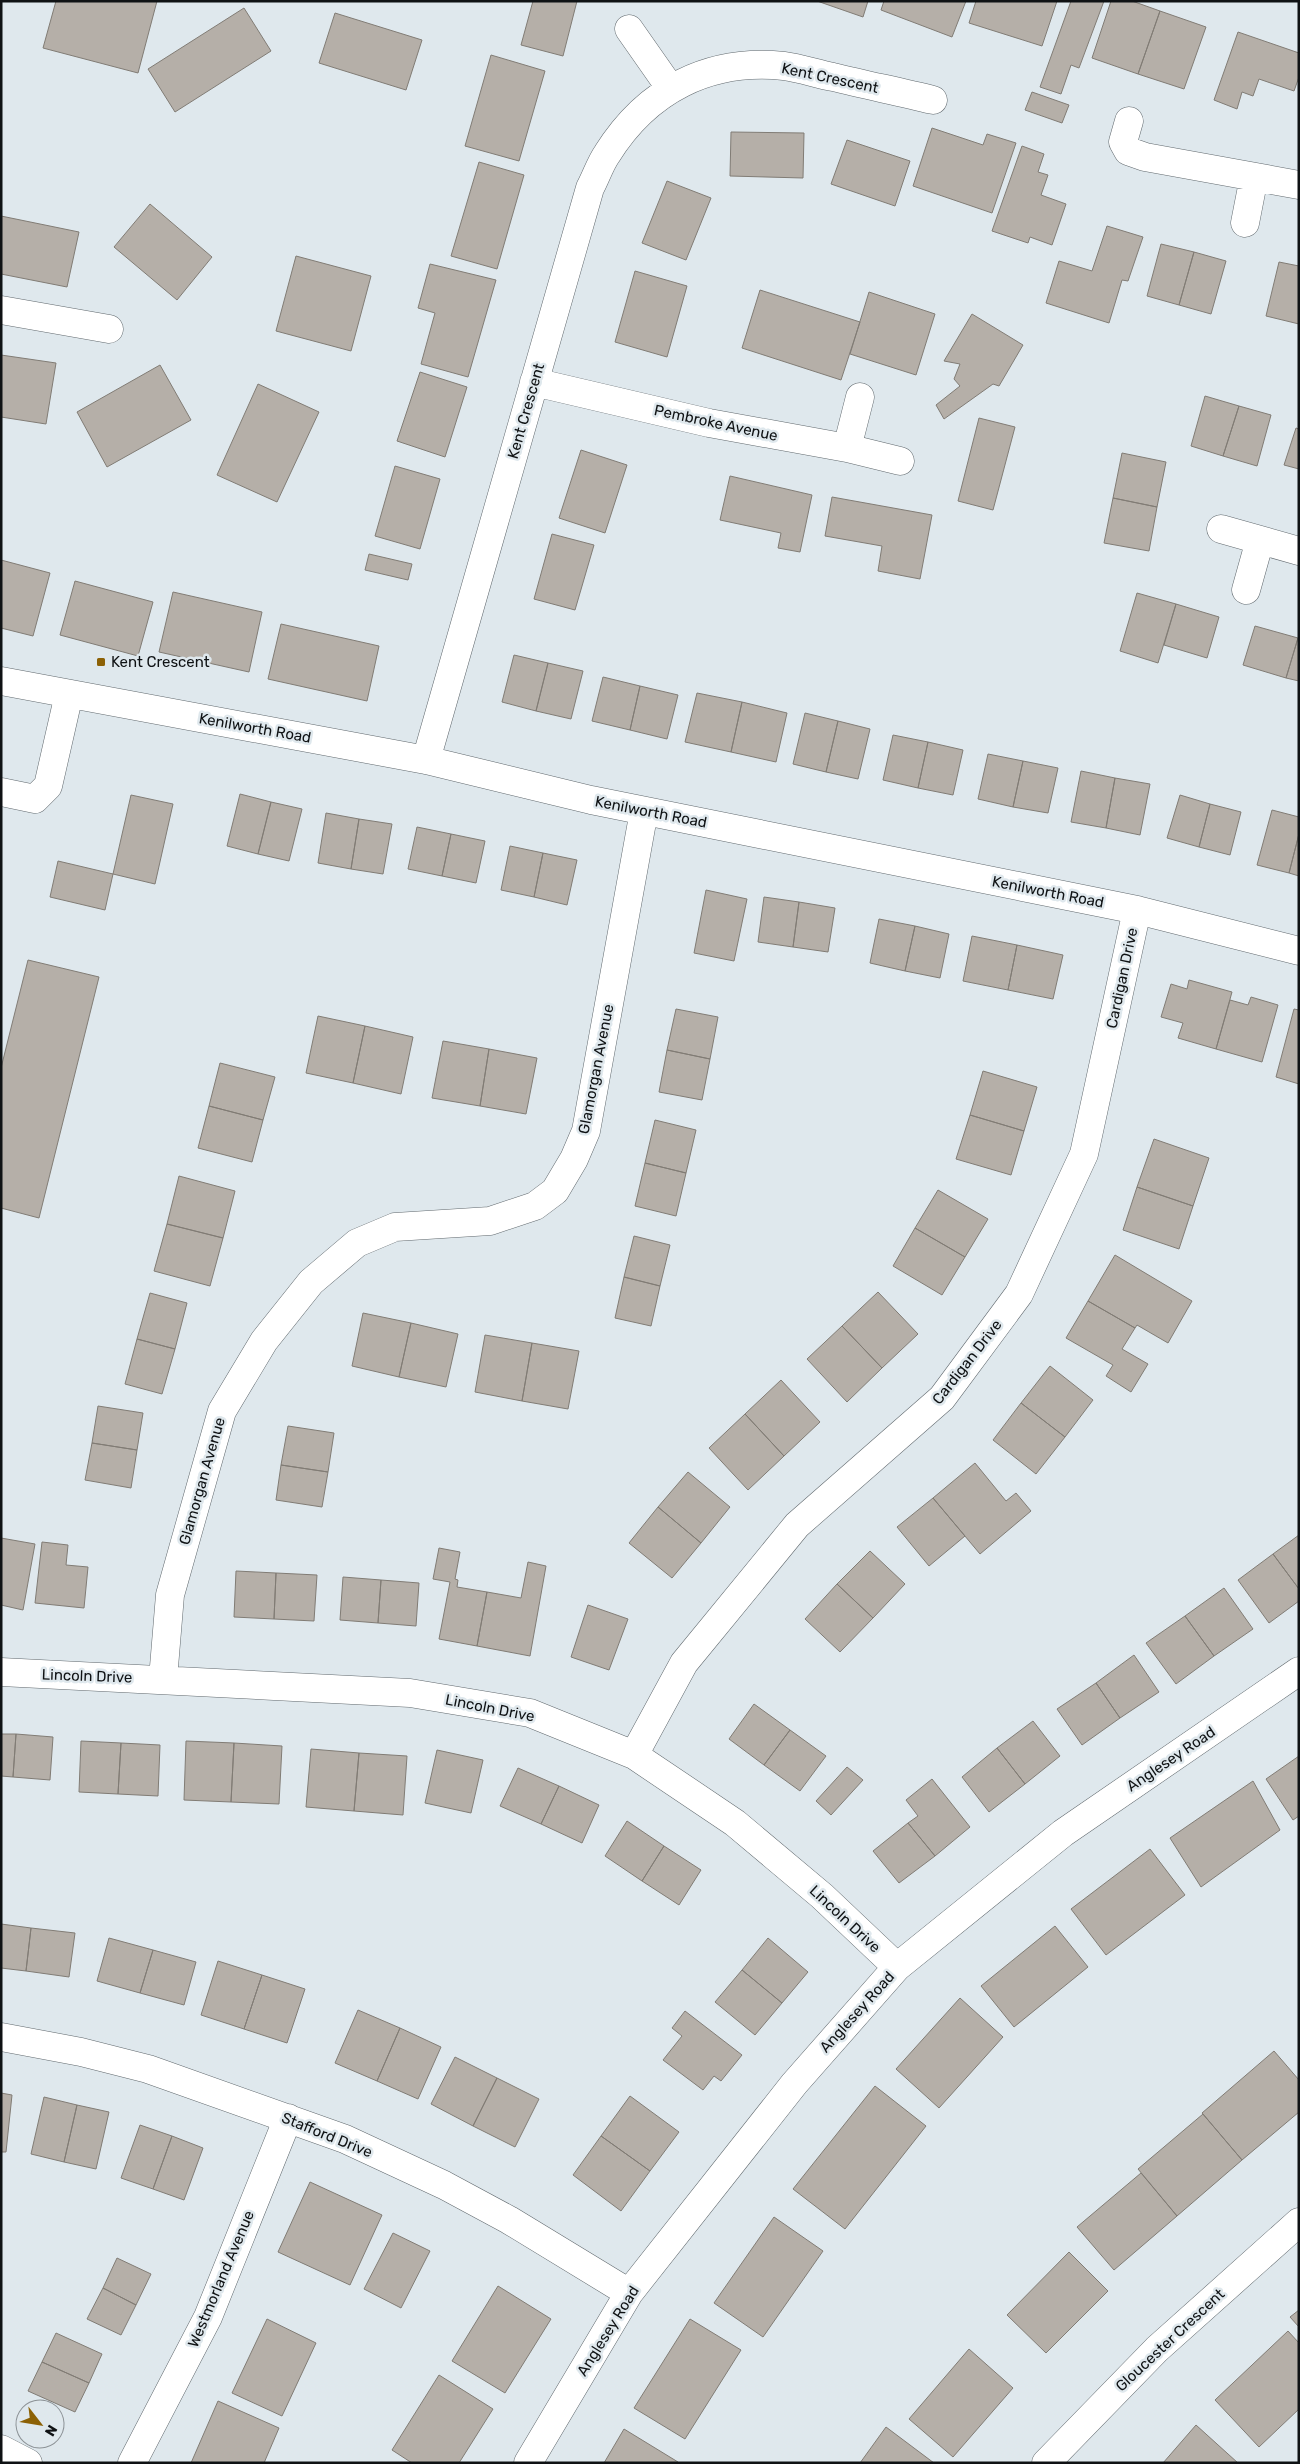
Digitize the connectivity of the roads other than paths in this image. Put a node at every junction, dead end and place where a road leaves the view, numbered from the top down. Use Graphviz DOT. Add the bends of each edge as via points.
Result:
graph roads {
  1 [pos="629,29"];
  2 [pos="671,89"];
  3 [pos="933,100"];
  4 [pos="1129,121"];
  5 [pos="1254,177"];
  6 [pos="1299,185"];
  7 [pos="1245,224"];
  8 [pos="1,310"];
  9 [pos="109,329"];
  10 [pos="534,382"];
  11 [pos="860,398"];
  12 [pos="846,448"];
  13 [pos="900,461"];
  14 [pos="1221,529"];
  15 [pos="1260,540"];
  16 [pos="1299,551"];
  17 [pos="1246,590"];
  18 [pos="1,681"];
  19 [pos="69,694"];
  20 [pos="426,760"];
  21 [pos="1,792"];
  22 [pos="644,811"];
  23 [pos="1137,910"];
  24 [pos="1299,951"];
  25 [pos="1299,1671"];
  26 [pos="1,1672"];
  27 [pos="163,1679"];
  28 [pos="634,1755"];
  29 [pos="897,1967"];
  30 [pos="1,2037"];
  31 [pos="288,2118"];
  32 [pos="1299,2222"];
  33 [pos="629,2292"];
  34 [pos="1,2449"];
  35 [pos="28,2463"];
  36 [pos="132,2463"];
  37 [pos="528,2463"];
  38 [pos="1046,2463"];
  1 -- 2 [label="street"];
  2 -- 3 [label="street, Kent Crescent" via="695,76 721,69 785,66"];
  2 -- 10 [label="street, Kent Crescent" via="645,107 625,128 590,188"];
  4 -- 5 [label="street" via="1123,142 1128,151"];
  5 -- 6 [label="street"];
  5 -- 7 [label="street"];
  8 -- 9 [label="street"];
  10 -- 12 [label="street, Pembroke Avenue" via="709,424"];
  10 -- 20 [label="street, Kent Crescent"];
  11 -- 12 [label="street"];
  12 -- 13 [label="street, Pembroke Avenue"];
  14 -- 15 [label="street"];
  15 -- 16 [label="street"];
  15 -- 17 [label="street"];
  18 -- 19 [label="street, Kenilworth Road"];
  19 -- 20 [label="street, Kenilworth Road"];
  19 -- 21 [label="street" via="48,786 35,799"];
  20 -- 22 [label="street, Kenilworth Road"];
  22 -- 23 [label="street, Kenilworth Road"];
  22 -- 27 [label="street, Glamorgan Avenue" via="586,1131 574,1159 555,1191 535,1206 490,1221 395,1227 357,1243 311,1282 264,1341 222,1411 170,1595"];
  23 -- 24 [label="street, Kenilworth Road"];
  23 -- 28 [label="street, Cardigan Drive" via="1084,1154 1019,1294 942,1398 797,1524 684,1663"];
  25 -- 29 [label="street, Anglesey Road" via="1063,1833"];
  26 -- 27 [label="street, Lincoln Drive"];
  27 -- 28 [label="street, Lincoln Drive" via="410,1693 530,1713"];
  28 -- 29 [label="street, Lincoln Drive" via="735,1823 822,1896"];
  29 -- 33 [label="street, Anglesey Road" via="794,2084"];
  30 -- 31 [label="street, Stafford Drive" via="148,2069"];
  31 -- 33 [label="street, Stafford Drive" via="345,2139 444,2186 509,2220"];
  31 -- 36 [label="street, Westmorland Avenue" via="208,2317"];
  32 -- 38 [label="street, Gloucester Crescent" via="1157,2349"];
  33 -- 37 [label="street, Anglesey Road"];
  34 -- 35 [label="street"];
}
